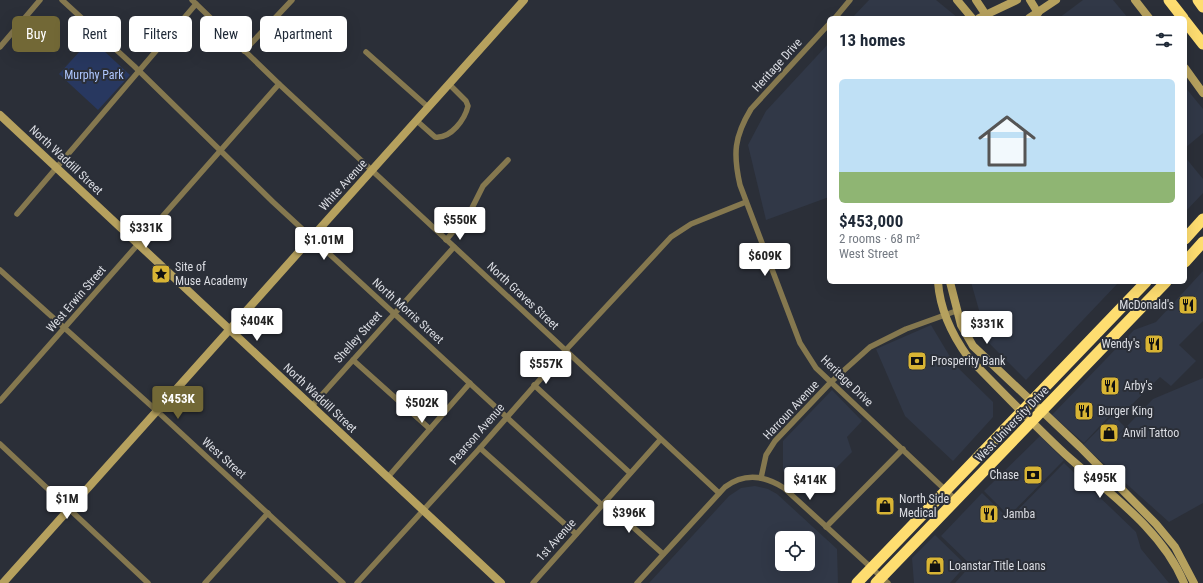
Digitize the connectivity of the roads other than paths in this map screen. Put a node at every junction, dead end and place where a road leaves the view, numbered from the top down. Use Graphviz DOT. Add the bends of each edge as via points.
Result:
graph roads {
  1 [pos="40,0"];
  2 [pos="62,0"];
  3 [pos="292,0"];
  4 [pos="524,0"];
  5 [pos="850,0"];
  6 [pos="957,0"];
  7 [pos="976,0"];
  8 [pos="1017,0"];
  9 [pos="1030,0"];
  10 [pos="1056,0"];
  11 [pos="1135,0"];
  12 [pos="1169,0"];
  13 [pos="1198,0"];
  14 [pos="194,2"];
  15 [pos="1203,7"];
  16 [pos="1038,13"];
  17 [pos="208,16"];
  18 [pos="836,16"];
  19 [pos="970,16"];
  20 [pos="984,16"];
  21 [pos="987,16"];
  22 [pos="1033,16"];
  23 [pos="1147,16"];
  24 [pos="1181,16"];
  25 [pos="1187,24"];
  26 [pos="827,26"];
  27 [pos="252,42"];
  28 [pos="1203,44"];
  29 [pos="0,47"];
  30 [pos="245,52"];
  31 [pos="366,52"];
  32 [pos="1187,71"];
  33 [pos="139,72"];
  34 [pos="279,84"];
  35 [pos="449,84"];
  36 [pos="1203,93"];
  37 [pos="428,108"];
  38 [pos="0,115"];
  39 [pos="417,121"];
  40 [pos="221,151"];
  41 [pos="508,160"];
  42 [pos="57,169"];
  43 [pos="372,171"];
  44 [pos="746,202"];
  45 [pos="18,214"];
  46 [pos="1203,219"];
  47 [pos="1187,237"];
  48 [pos="312,238"];
  49 [pos="446,240"];
  50 [pos="1203,242"];
  51 [pos="139,244"];
  52 [pos="454,247"];
  53 [pos="1187,260"];
  54 [pos="0,270"];
  55 [pos="938,284"];
  56 [pos="950,284"];
  57 [pos="1144,284"];
  58 [pos="1164,284"];
  59 [pos="956,311"];
  60 [pos="394,313"];
  61 [pos="945,315"];
  62 [pos="65,328"];
  63 [pos="230,330"];
  64 [pos="565,351"];
  65 [pos="353,360"];
  66 [pos="831,382"];
  67 [pos="470,383"];
  68 [pos="534,385"];
  69 [pos="0,401"];
  70 [pos="1032,402"];
  71 [pos="311,407"];
  72 [pos="157,411"];
  73 [pos="1042,411"];
  74 [pos="1022,412"];
  75 [pos="506,417"];
  76 [pos="1032,422"];
  77 [pos="430,429"];
  78 [pos="660,440"];
  79 [pos="0,444"];
  80 [pos="1058,447"];
  81 [pos="480,448"];
  82 [pos="903,449"];
  83 [pos="1098,465"];
  84 [pos="630,473"];
  85 [pos="388,477"];
  86 [pos="761,478"];
  87 [pos="947,490"];
  88 [pos="719,493"];
  89 [pos="956,500"];
  90 [pos="604,503"];
  91 [pos="68,509"];
  92 [pos="424,511"];
  93 [pos="268,513"];
  94 [pos="1156,524"];
  95 [pos="826,527"];
  96 [pos="1148,530"];
  97 [pos="576,534"];
  98 [pos="663,554"];
  99 [pos="871,568"];
  100 [pos="0,580"];
  101 [pos="882,581"];
  102 [pos="3,583"];
  103 [pos="148,583"];
  104 [pos="205,583"];
  105 [pos="343,583"];
  106 [pos="357,583"];
  107 [pos="501,583"];
  108 [pos="533,583"];
  109 [pos="637,583"];
  110 [pos="857,583"];
  111 [pos="1184,583"];
  112 [pos="1194,583"];
  1 -- 29 [label="street"];
  2 -- 33 [label="street, North Morris Street"];
  3 -- 27 [label="street"];
  4 -- 35 [label="street, White Avenue"];
  5 -- 18 [label="street"];
  6 -- 19 [label="street"];
  7 -- 20 [label="street"];
  8 -- 21 [label="street"];
  9 -- 16 [label="street"];
  10 -- 16 [label="street"];
  11 -- 23 [label="street"];
  12 -- 24 [label="highway"];
  13 -- 15 [label="highway"];
  14 -- 17 [label="street, North Graves Street"];
  14 -- 33 [label="street"];
  16 -- 22 [label="street"];
  25 -- 28 [label="highway"];
  26 -- 44 [label="street, Heritage Drive" via="752,109 741,127 735,159"];
  30 -- 34 [label="street, North Graves Street"];
  31 -- 37 [label="street"];
  32 -- 36 [label="street"];
  33 -- 40 [label="street, North Morris Street"];
  33 -- 42 [label="street"];
  34 -- 40 [label="street, West Erwin Street"];
  34 -- 43 [label="street, North Graves Street"];
  35 -- 37 [label="street, White Avenue"];
  35 -- 39 [label="street" via="468,106 454,130 445,136 435,137"];
  37 -- 39 [label="street, White Avenue"];
  38 -- 42 [label="street, North Waddill Street"];
  39 -- 43 [label="street, White Avenue"];
  40 -- 48 [label="street, North Morris Street"];
  40 -- 51 [label="street, West Erwin Street"];
  41 -- 49 [label="street" via="483,186 470,212"];
  42 -- 45 [label="street"];
  42 -- 51 [label="street, North Waddill Street"];
  43 -- 48 [label="street, White Avenue"];
  43 -- 49 [label="street, North Graves Street"];
  44 -- 64 [label="street, Pearson Avenue" via="677,232"];
  44 -- 66 [label="street, Heritage Drive" via="800,343 812,363"];
  46 -- 47 [label="highway"];
  48 -- 60 [label="street, North Morris Street"];
  48 -- 63 [label="street, White Avenue"];
  49 -- 52 [label="street, North Graves Street"];
  50 -- 53 [label="highway"];
  51 -- 62 [label="street, West Erwin Street"];
  51 -- 63 [label="street, North Waddill Street"];
  52 -- 60 [label="street, Shelley Street"];
  52 -- 64 [label="street, North Graves Street"];
  54 -- 62 [label="street, West Street"];
  55 -- 61 [label="street"];
  56 -- 59 [label="street"];
  57 -- 70 [label="highway, West University Drive"];
  58 -- 73 [label="highway, West University Drive"];
  59 -- 61 [label="street, Harroun Avenue"];
  59 -- 70 [label="street" via="973,346"];
  60 -- 65 [label="street, Shelley Street"];
  60 -- 67 [label="street, North Morris Street"];
  61 -- 66 [label="street, Harroun Avenue" via="906,329 870,348"];
  61 -- 74 [label="street" via="968,357"];
  62 -- 69 [label="street, West Erwin Street"];
  62 -- 72 [label="street, West Street"];
  63 -- 71 [label="street, North Waddill Street"];
  63 -- 72 [label="street, White Avenue"];
  64 -- 68 [label="street, Pearson Avenue"];
  64 -- 78 [label="street, North Graves Street"];
  65 -- 71 [label="street, Shelley Street"];
  65 -- 77 [label="street"];
  66 -- 82 [label="street, Heritage Drive"];
  66 -- 86 [label="street, Harroun Avenue" via="770,448"];
  67 -- 75 [label="street, North Morris Street"];
  67 -- 77 [label="street"];
  68 -- 75 [label="street, Pearson Avenue"];
  68 -- 84 [label="street"];
  70 -- 73 [label="street"];
  70 -- 74 [label="highway, West University Drive"];
  71 -- 85 [label="street, North Waddill Street"];
  72 -- 91 [label="street, White Avenue"];
  72 -- 93 [label="street, West Street"];
  73 -- 76 [label="highway, West University Drive"];
  73 -- 83 [label="street"];
  74 -- 76 [label="street"];
  74 -- 87 [label="highway, West University Drive"];
  75 -- 81 [label="street, Pearson Avenue"];
  75 -- 90 [label="street, North Morris Street"];
  76 -- 80 [label="street"];
  76 -- 89 [label="highway, West University Drive"];
  77 -- 85 [label="street"];
  78 -- 84 [label="street, 1st Avenue"];
  78 -- 88 [label="street, North Graves Street"];
  79 -- 91 [label="street"];
  80 -- 83 [label="street" via="1073,454 1088,468 1093,469"];
  80 -- 96 [label="street"];
  81 -- 92 [label="street, Pearson Avenue"];
  81 -- 97 [label="street"];
  82 -- 87 [label="street, Heritage Drive"];
  82 -- 95 [label="street"];
  83 -- 94 [label="street"];
  84 -- 90 [label="street, 1st Avenue"];
  85 -- 92 [label="street, North Waddill Street"];
  86 -- 88 [label="street" via="741,478 730,483"];
  86 -- 95 [label="street" via="784,488"];
  87 -- 89 [label="street, Heritage Drive"];
  87 -- 99 [label="highway, West University Drive"];
  88 -- 98 [label="street"];
  89 -- 101 [label="highway, West University Drive"];
  90 -- 97 [label="street, 1st Avenue"];
  90 -- 98 [label="street, North Morris Street"];
  91 -- 102 [label="street, White Avenue"];
  91 -- 103 [label="street"];
  92 -- 106 [label="street, Pearson Avenue"];
  92 -- 107 [label="street, North Waddill Street"];
  93 -- 104 [label="street"];
  93 -- 105 [label="street, West Street"];
  94 -- 96 [label="street"];
  94 -- 112 [label="street" via="1175,547"];
  95 -- 99 [label="street"];
  96 -- 111 [label="street" via="1171,558"];
  97 -- 108 [label="street, 1st Avenue"];
  98 -- 109 [label="street"];
  99 -- 101 [label="street"];
  99 -- 110 [label="highway, West University Drive"];
  100 -- 102 [label="street"];
}
